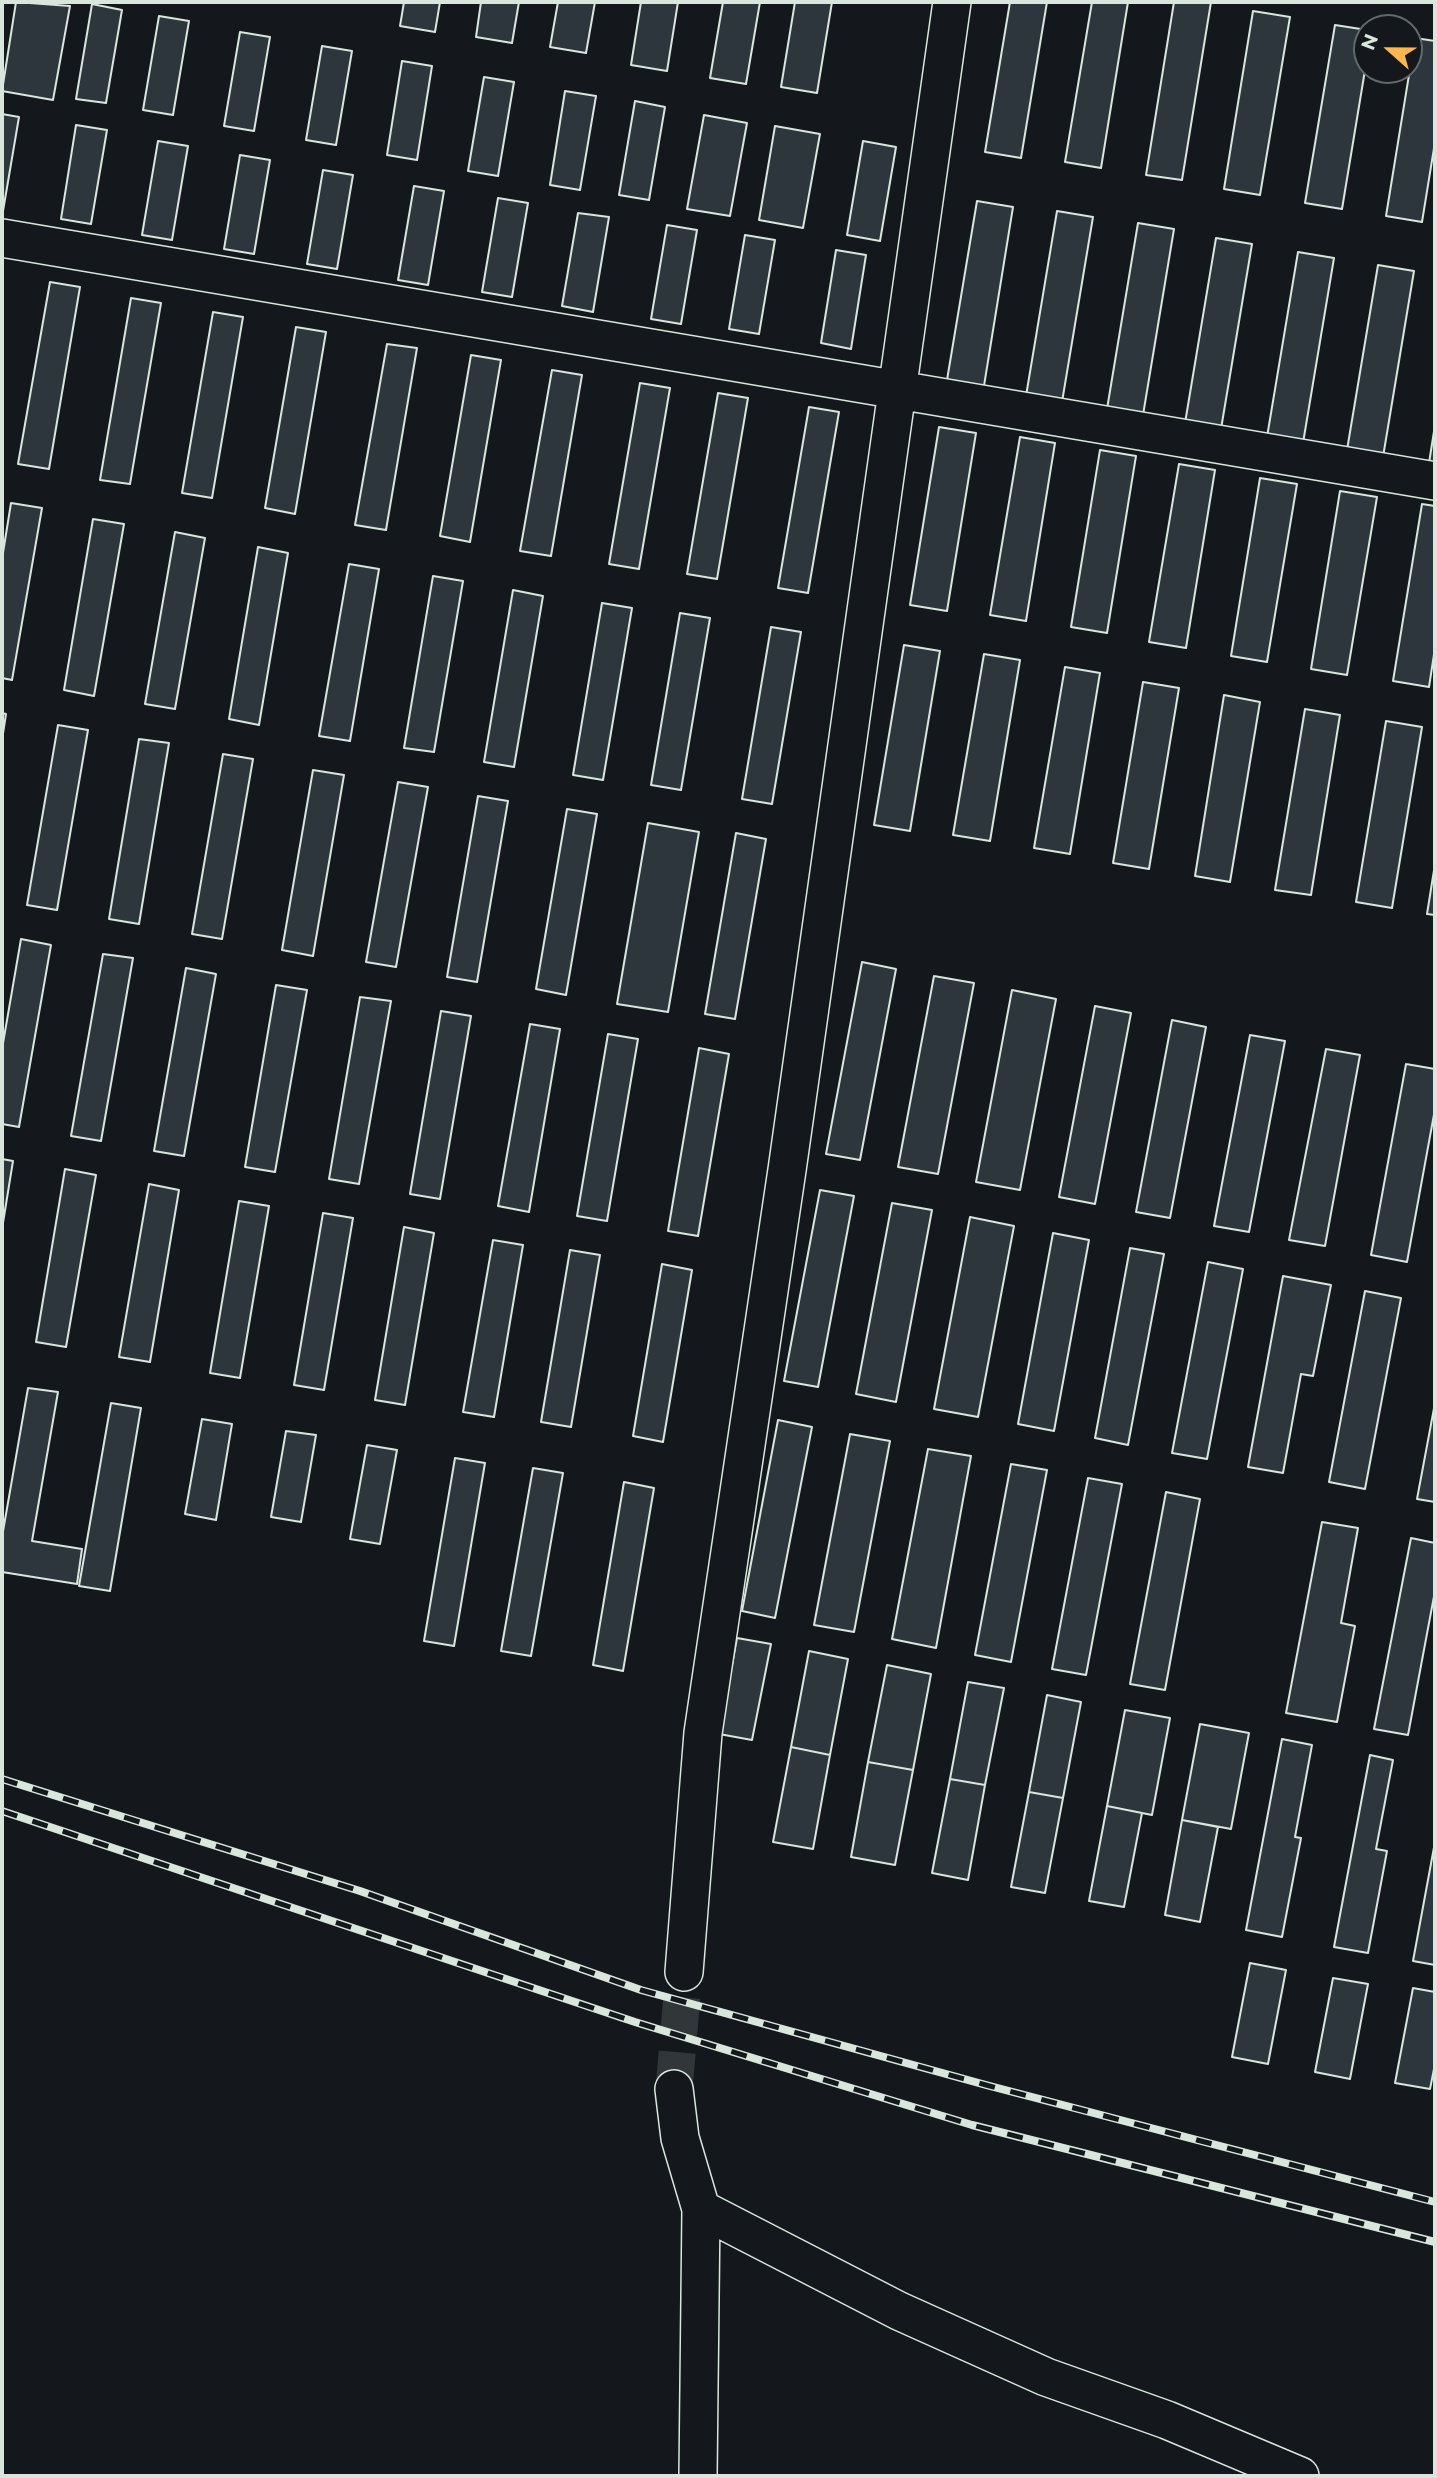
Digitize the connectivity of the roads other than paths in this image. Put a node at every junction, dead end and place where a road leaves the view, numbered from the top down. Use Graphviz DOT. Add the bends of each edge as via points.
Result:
graph roads {
  1 [pos="952,2"];
  2 [pos="2,238"];
  3 [pos="897,391"];
  4 [pos="1435,481"];
  5 [pos="684,1972"];
  6 [pos="674,2089"];
  7 [pos="701,2209"];
  8 [pos="698,2476"];
  9 [pos="1300,2476"];
  1 -- 3 [label="street"];
  2 -- 3 [label="street"];
  3 -- 4 [label="street"];
  3 -- 5 [label="street" via="704,1733"];
  6 -- 7 [label="street" via="680,2138"];
  7 -- 8 [label="street"];
  7 -- 9 [label="street" via="898,2311 1046,2377 1167,2420"];
}
